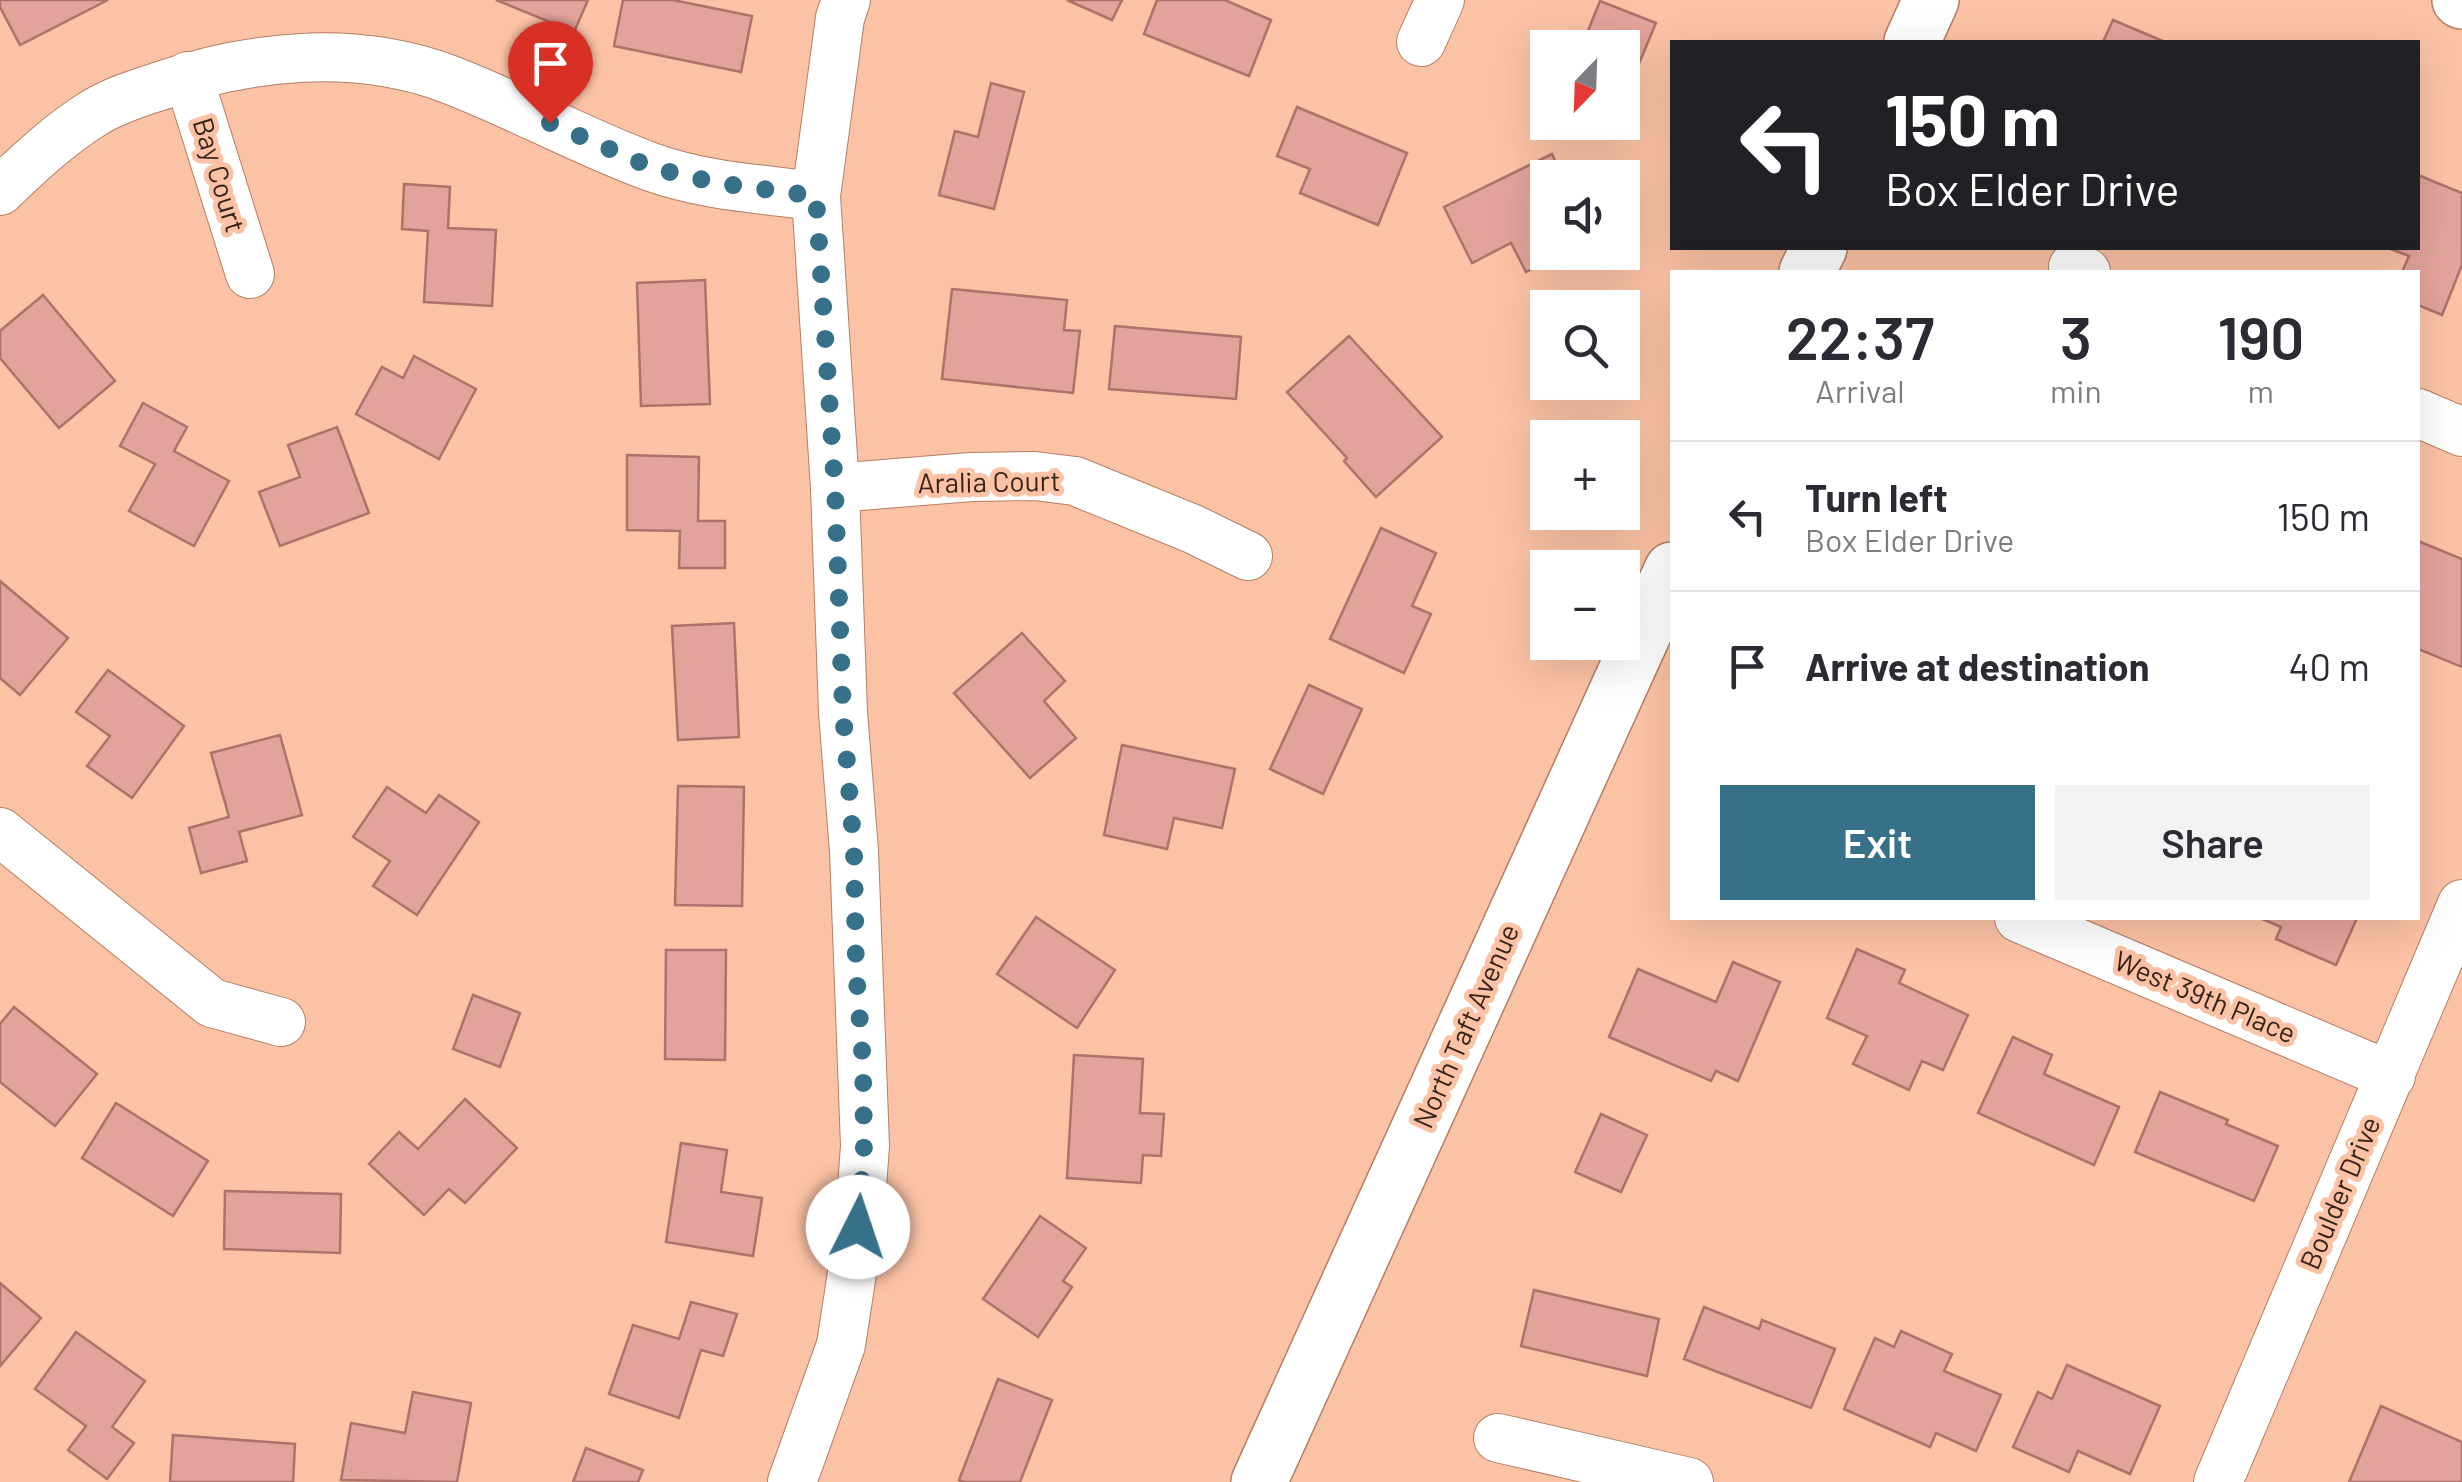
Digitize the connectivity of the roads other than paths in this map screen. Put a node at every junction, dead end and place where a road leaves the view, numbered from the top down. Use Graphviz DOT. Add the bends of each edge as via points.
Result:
graph roads {
  1 [pos="846,0"];
  2 [pos="1931,0"];
  3 [pos="1913,40"];
  4 [pos="188,76"];
  5 [pos="0,191"];
  6 [pos="816,196"];
  7 [pos="250,274"];
  8 [pos="2420,414"];
  9 [pos="2462,432"];
  10 [pos="835,488"];
  11 [pos="1248,556"];
  12 [pos="1670,574"];
  13 [pos="0,832"];
  14 [pos="2462,904"];
  15 [pos="2023,920"];
  16 [pos="281,1022"];
  17 [pos="2391,1076"];
  18 [pos="1498,1438"];
  19 [pos="792,1482"];
  20 [pos="1259,1482"];
  21 [pos="1689,1482"];
  22 [pos="2218,1482"];
  1 -- 6 [label="street"];
  2 -- 3 [label="main road"];
  4 -- 5 [label="street" via="91,115"];
  4 -- 6 [label="street" via="308,57 405,66 653,168"];
  4 -- 7 [label="street, Bay Court"];
  6 -- 10 [label="street"];
  8 -- 9 [label="street"];
  10 -- 11 [label="street, Aralia Court" via="972,477 1076,481"];
  10 -- 19 [label="street" via="864,1146 841,1345"];
  12 -- 20 [label="main road, North Taft Avenue"];
  13 -- 16 [label="street" via="212,1004"];
  14 -- 17 [label="street, Boulder Drive"];
  15 -- 17 [label="street, West 39th Place"];
  17 -- 22 [label="street, Boulder Drive"];
  18 -- 21 [label="street"];
}
